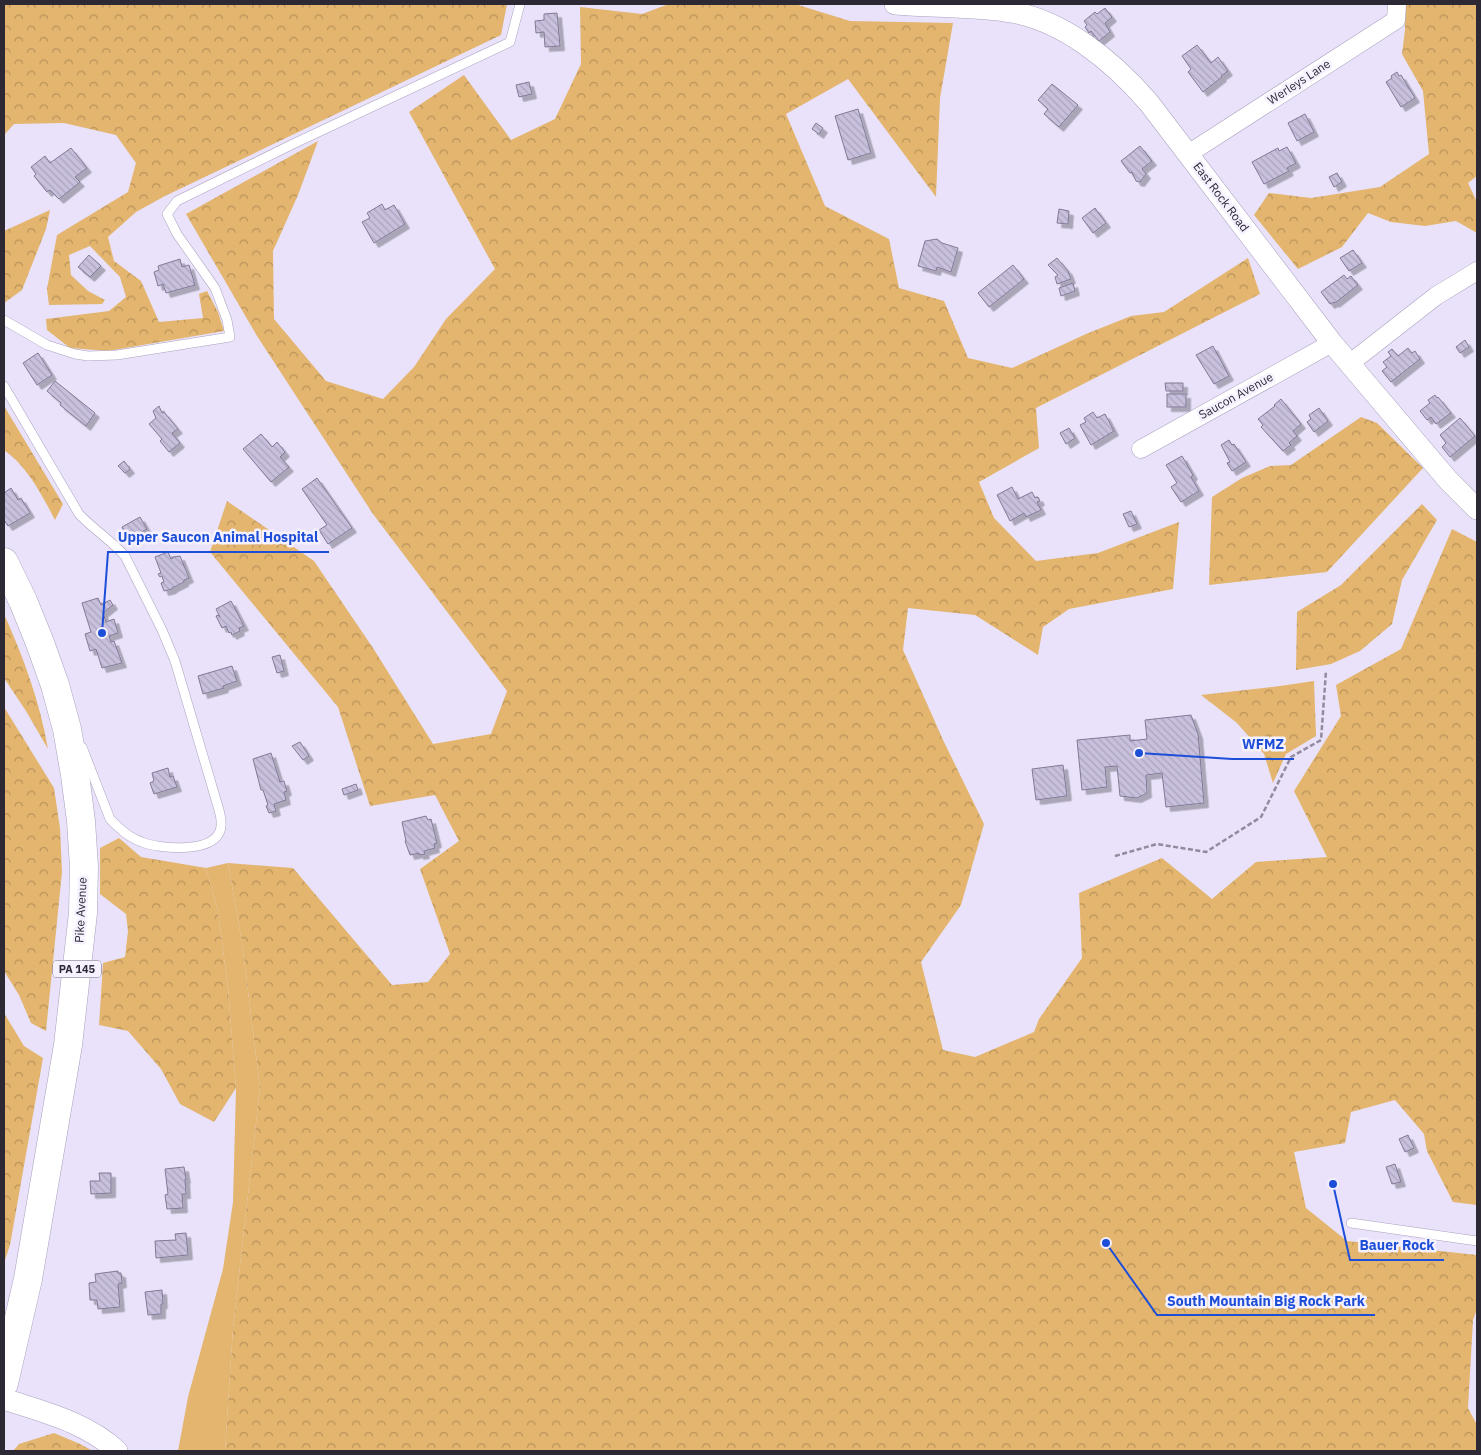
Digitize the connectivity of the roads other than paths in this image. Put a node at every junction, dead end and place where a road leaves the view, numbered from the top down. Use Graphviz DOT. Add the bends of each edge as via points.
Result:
graph roads {
  1 [pos="520,4"];
  2 [pos="895,4"];
  3 [pos="1397,4"];
  4 [pos="1188,154"];
  5 [pos="1477,271"];
  6 [pos="4,320"];
  7 [pos="1332,343"];
  8 [pos="1349,364"];
  9 [pos="4,386"];
  10 [pos="1141,450"];
  11 [pos="1477,509"];
  12 [pos="4,562"];
  13 [pos="20,595"];
  14 [pos="1351,1223"];
  15 [pos="1477,1241"];
  16 [pos="4,1383"];
  17 [pos="4,1399"];
  18 [pos="117,1451"];
  1 -- 6 [label="lane" via="510,42 177,201 167,214 215,288 230,337 117,356 88,356 47,345"];
  2 -- 4 [label="street, East Rock Road" via="1006,11 1056,27 1082,42 1119,71 1149,103"];
  3 -- 4 [label="street, Werleys Lane" via="1396,20"];
  4 -- 7 [label="street, East Rock Road"];
  5 -- 8 [label="street" via="1436,296"];
  7 -- 8 [label="street, East Rock Road"];
  7 -- 10 [label="street, Saucon Avenue"];
  8 -- 11 [label="street, East Rock Road" via="1448,480"];
  9 -- 13 [label="lane" via="79,514 125,556 162,630 182,681 219,810 220,832 210,842 188,847 142,842 110,819 26,598"];
  12 -- 13 [label="main road, Pike Avenue / PA 145"];
  13 -- 16 [label="main road, Pike Avenue / PA 145" via="55,685 66,729 81,821 84,867 83,913 68,1045 28,1279"];
  14 -- 15 [label="lane"];
  17 -- 18 [label="street" via="73,1422"];
}
